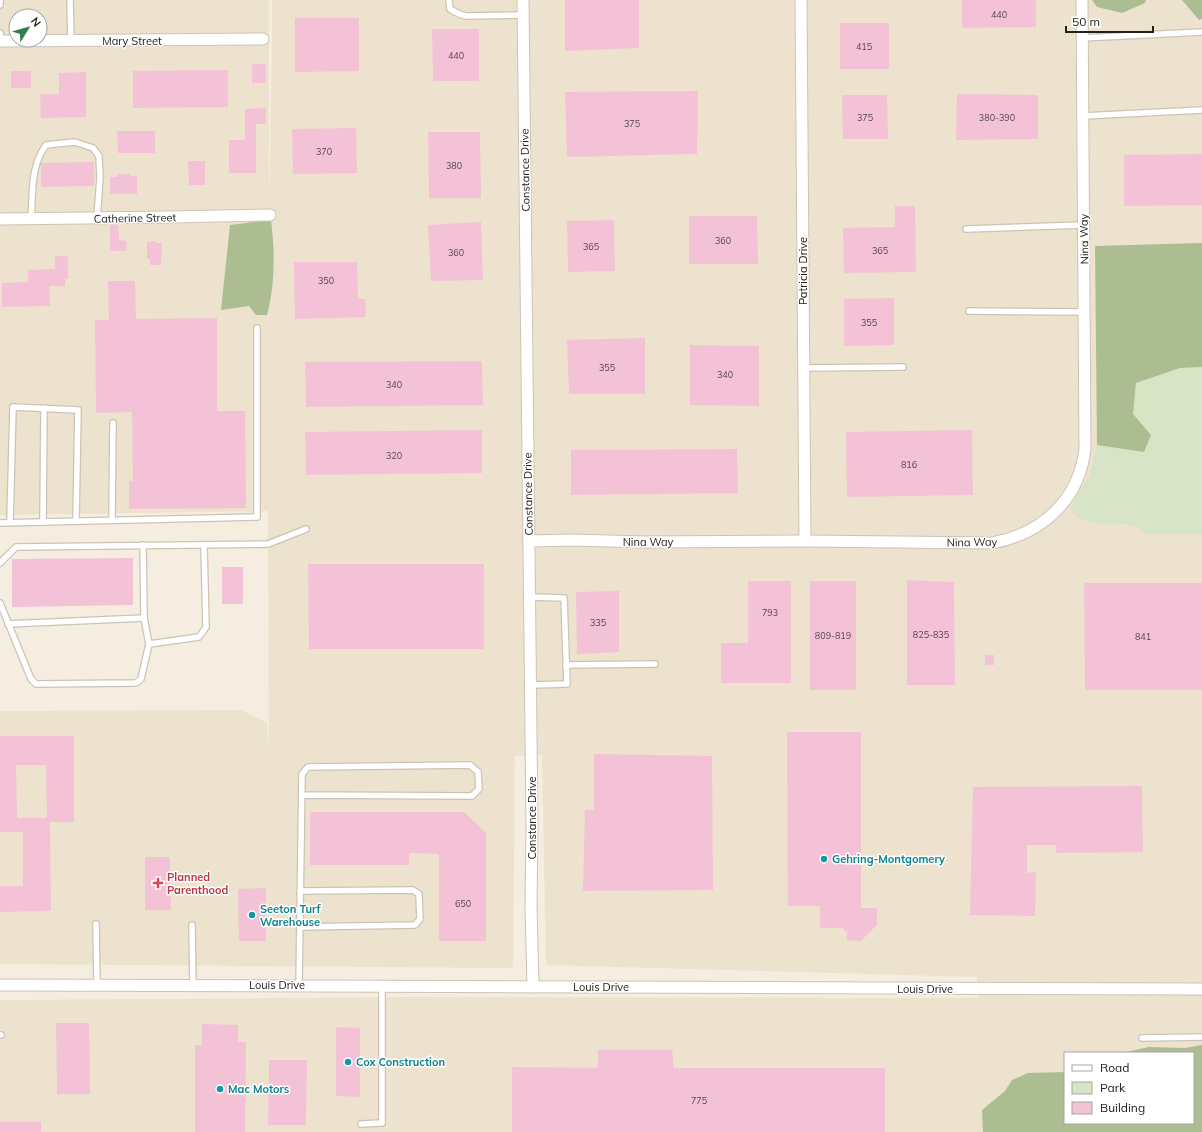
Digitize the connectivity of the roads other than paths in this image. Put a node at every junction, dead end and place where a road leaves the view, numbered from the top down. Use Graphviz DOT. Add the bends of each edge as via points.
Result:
graph roads {
  1 [pos="0,0"];
  2 [pos="70,0"];
  3 [pos="449,0"];
  4 [pos="524,0"];
  5 [pos="801,0"];
  6 [pos="1082,0"];
  7 [pos="0,5"];
  8 [pos="524,15"];
  9 [pos="1202,32"];
  10 [pos="0,38"];
  11 [pos="1082,38"];
  12 [pos="264,39"];
  13 [pos="71,41"];
  14 [pos="1202,110"];
  15 [pos="1083,116"];
  16 [pos="270,214"];
  17 [pos="97,218"];
  18 [pos="0,219"];
  19 [pos="31,219"];
  20 [pos="1084,225"];
  21 [pos="966,229"];
  22 [pos="969,310"];
  23 [pos="1085,312"];
  24 [pos="257,328"];
  25 [pos="903,367"];
  26 [pos="804,368"];
  27 [pos="44,408"];
  28 [pos="113,423"];
  29 [pos="112,520"];
  30 [pos="76,521"];
  31 [pos="10,522"];
  32 [pos="43,522"];
  33 [pos="0,523"];
  34 [pos="306,529"];
  35 [pos="529,541"];
  36 [pos="805,541"];
  37 [pos="204,545"];
  38 [pos="143,546"];
  39 [pos="0,563"];
  40 [pos="530,598"];
  41 [pos="0,603"];
  42 [pos="144,618"];
  43 [pos="8,624"];
  44 [pos="149,644"];
  45 [pos="655,664"];
  46 [pos="566,665"];
  47 [pos="531,685"];
  48 [pos="302,796"];
  49 [pos="300,891"];
  50 [pos="96,924"];
  51 [pos="192,925"];
  52 [pos="300,927"];
  53 [pos="0,985"];
  54 [pos="97,985"];
  55 [pos="299,985"];
  56 [pos="382,985"];
  57 [pos="193,986"];
  58 [pos="533,987"];
  59 [pos="1202,989"];
  60 [pos="1202,1037"];
  61 [pos="1142,1038"];
  62 [pos="361,1124"];
  1 -- 7 [label="lane"];
  2 -- 13 [label="lane"];
  3 -- 8 [label="lane" via="450,9 466,16"];
  4 -- 8 [label="street, Constance Drive"];
  5 -- 26 [label="street, Patricia Drive"];
  6 -- 11 [label="street, Nina Way"];
  8 -- 35 [label="street, Constance Drive"];
  9 -- 11 [label="lane"];
  10 -- 13 [label="street, Mary Street"];
  11 -- 15 [label="street, Nina Way"];
  12 -- 13 [label="street, Mary Street"];
  14 -- 15 [label="lane"];
  15 -- 20 [label="street, Nina Way"];
  16 -- 17 [label="street, Catherine Street"];
  17 -- 19 [label="street, Catherine Street"];
  17 -- 19 [label="lane" via="100,178 98,156 93,148 75,142 46,145 39,154 34,169"];
  18 -- 19 [label="street, Catherine Street"];
  20 -- 21 [label="lane"];
  20 -- 23 [label="street, Nina Way"];
  22 -- 23 [label="lane"];
  23 -- 36 [label="street, Nina Way" via="1084,460 1068,495 1045,521 1022,535 992,543"];
  24 -- 29 [label="lane" via="257,517"];
  25 -- 26 [label="lane"];
  26 -- 36 [label="street, Patricia Drive"];
  27 -- 30 [label="lane" via="78,410"];
  27 -- 31 [label="lane" via="13,407"];
  27 -- 32 [label="lane"];
  28 -- 29 [label="lane"];
  29 -- 30 [label="lane"];
  30 -- 32 [label="lane"];
  31 -- 32 [label="lane"];
  31 -- 33 [label="lane"];
  34 -- 37 [label="lane" via="268,544"];
  35 -- 36 [label="street, Nina Way"];
  35 -- 40 [label="street, Constance Drive"];
  37 -- 38 [label="lane"];
  37 -- 44 [label="lane" via="206,627 199,636"];
  38 -- 39 [label="lane" via="16,547"];
  38 -- 42 [label="lane"];
  40 -- 46 [label="lane" via="564,598"];
  40 -- 47 [label="street, Constance Drive"];
  41 -- 43 [label="lane"];
  42 -- 43 [label="lane"];
  42 -- 44 [label="lane"];
  43 -- 44 [label="lane" via="31,679 36,684 136,683 141,679"];
  45 -- 46 [label="lane"];
  46 -- 47 [label="lane" via="567,684"];
  47 -- 58 [label="street, Constance Drive"];
  48 -- 48 [label="lane" via="302,774 308,767 470,765 478,772 479,789 472,796"];
  48 -- 49 [label="lane"];
  49 -- 52 [label="lane"];
  49 -- 52 [label="lane" via="413,890 419,894 420,919 414,925"];
  50 -- 54 [label="lane"];
  51 -- 57 [label="lane"];
  52 -- 55 [label="lane"];
  53 -- 54 [label="street, Louis Drive"];
  54 -- 57 [label="street, Louis Drive"];
  55 -- 56 [label="street, Louis Drive"];
  55 -- 57 [label="street, Louis Drive"];
  56 -- 58 [label="street, Louis Drive"];
  56 -- 62 [label="lane" via="382,1123"];
  58 -- 59 [label="street, Louis Drive"];
  60 -- 61 [label="lane"];
}
